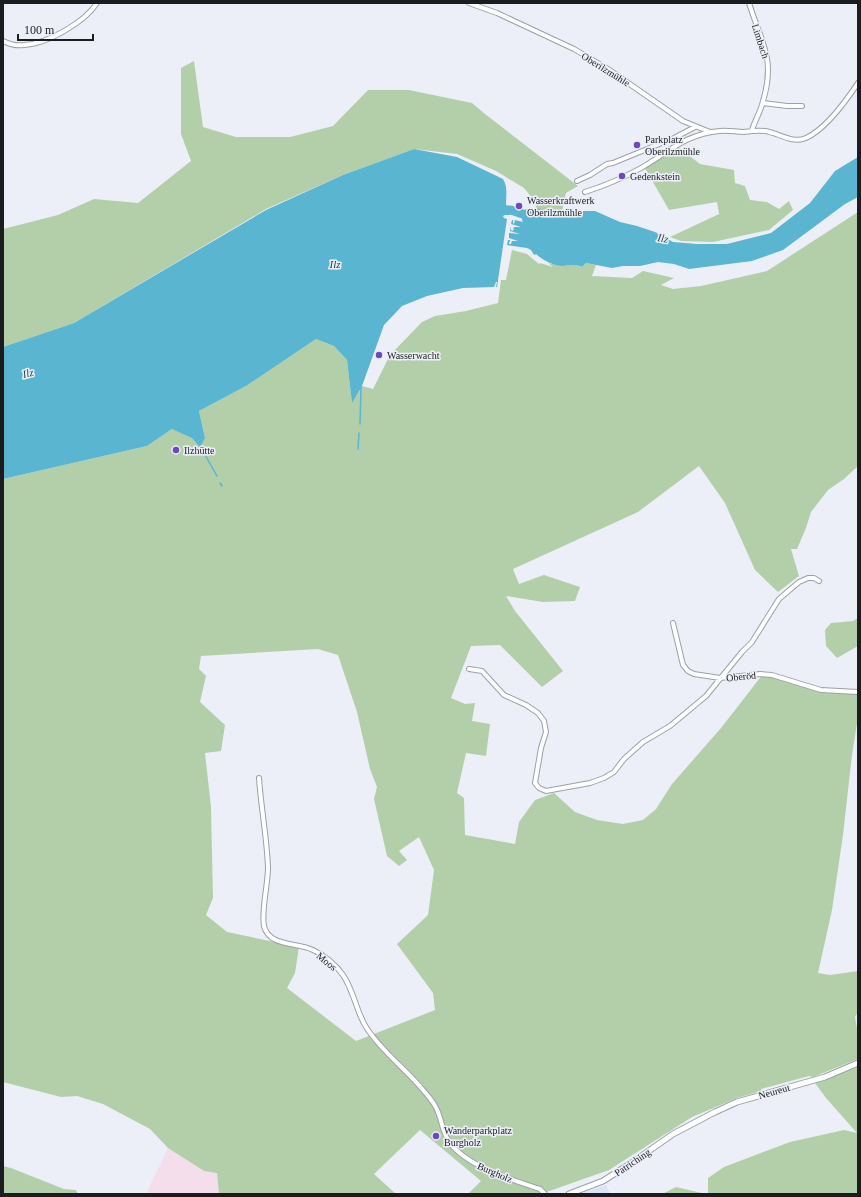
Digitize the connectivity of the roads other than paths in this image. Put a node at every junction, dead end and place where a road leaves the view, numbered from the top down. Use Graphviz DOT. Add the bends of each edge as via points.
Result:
graph roads {
  1 [pos="97,3"];
  2 [pos="469,3"];
  3 [pos="748,3"];
  4 [pos="3,41"];
  5 [pos="858,83"];
  6 [pos="763,103"];
  7 [pos="802,106"];
  8 [pos="695,127"];
  9 [pos="752,130"];
  10 [pos="710,132"];
  11 [pos="577,181"];
  12 [pos="585,192"];
  13 [pos="819,581"];
  14 [pos="673,623"];
  15 [pos="469,669"];
  16 [pos="720,678"];
  17 [pos="858,692"];
  18 [pos="259,778"];
  19 [pos="858,1063"];
  20 [pos="692,1123"];
  21 [pos="449,1143"];
  22 [pos="545,1194"];
  23 [pos="569,1194"];
  1 -- 4 [label="street" via="86,16 53,37 24,46"];
  2 -- 8 [label="street, Oberilzmühle" via="553,38 608,69"];
  3 -- 6 [label="street, Limbach" via="762,37 768,61 769,75"];
  5 -- 9 [label="street" via="826,122 804,139 789,139 766,131"];
  6 -- 7 [label="street"];
  6 -- 9 [label="street"];
  8 -- 10 [label="street, Oberilzmühle"];
  8 -- 11 [label="street" via="674,138 607,164"];
  9 -- 10 [label="street"];
  10 -- 12 [label="street" via="675,145 620,179"];
  13 -- 16 [label="street, Oberöd" via="808,578 799,582 779,599 752,642"];
  14 -- 16 [label="street" via="683,665 688,671"];
  15 -- 16 [label="street" via="482,671 504,695 526,705 544,721 546,732 535,783 546,791 590,783 614,772 643,742 670,726 706,696"];
  16 -- 17 [label="street, Oberöd" via="768,674 821,690"];
  18 -- 21 [label="street, Moos" via="268,858 264,926 268,934 274,939 316,951 342,974 350,986 358,1013 374,1039 411,1075 433,1102"];
  19 -- 20 [label="street, Neureut" via="810,1082 737,1102"];
  20 -- 23 [label="street, Patriching" via="604,1181"];
  21 -- 22 [label="street, Burgholz" via="458,1152 496,1174 540,1189"];
}
